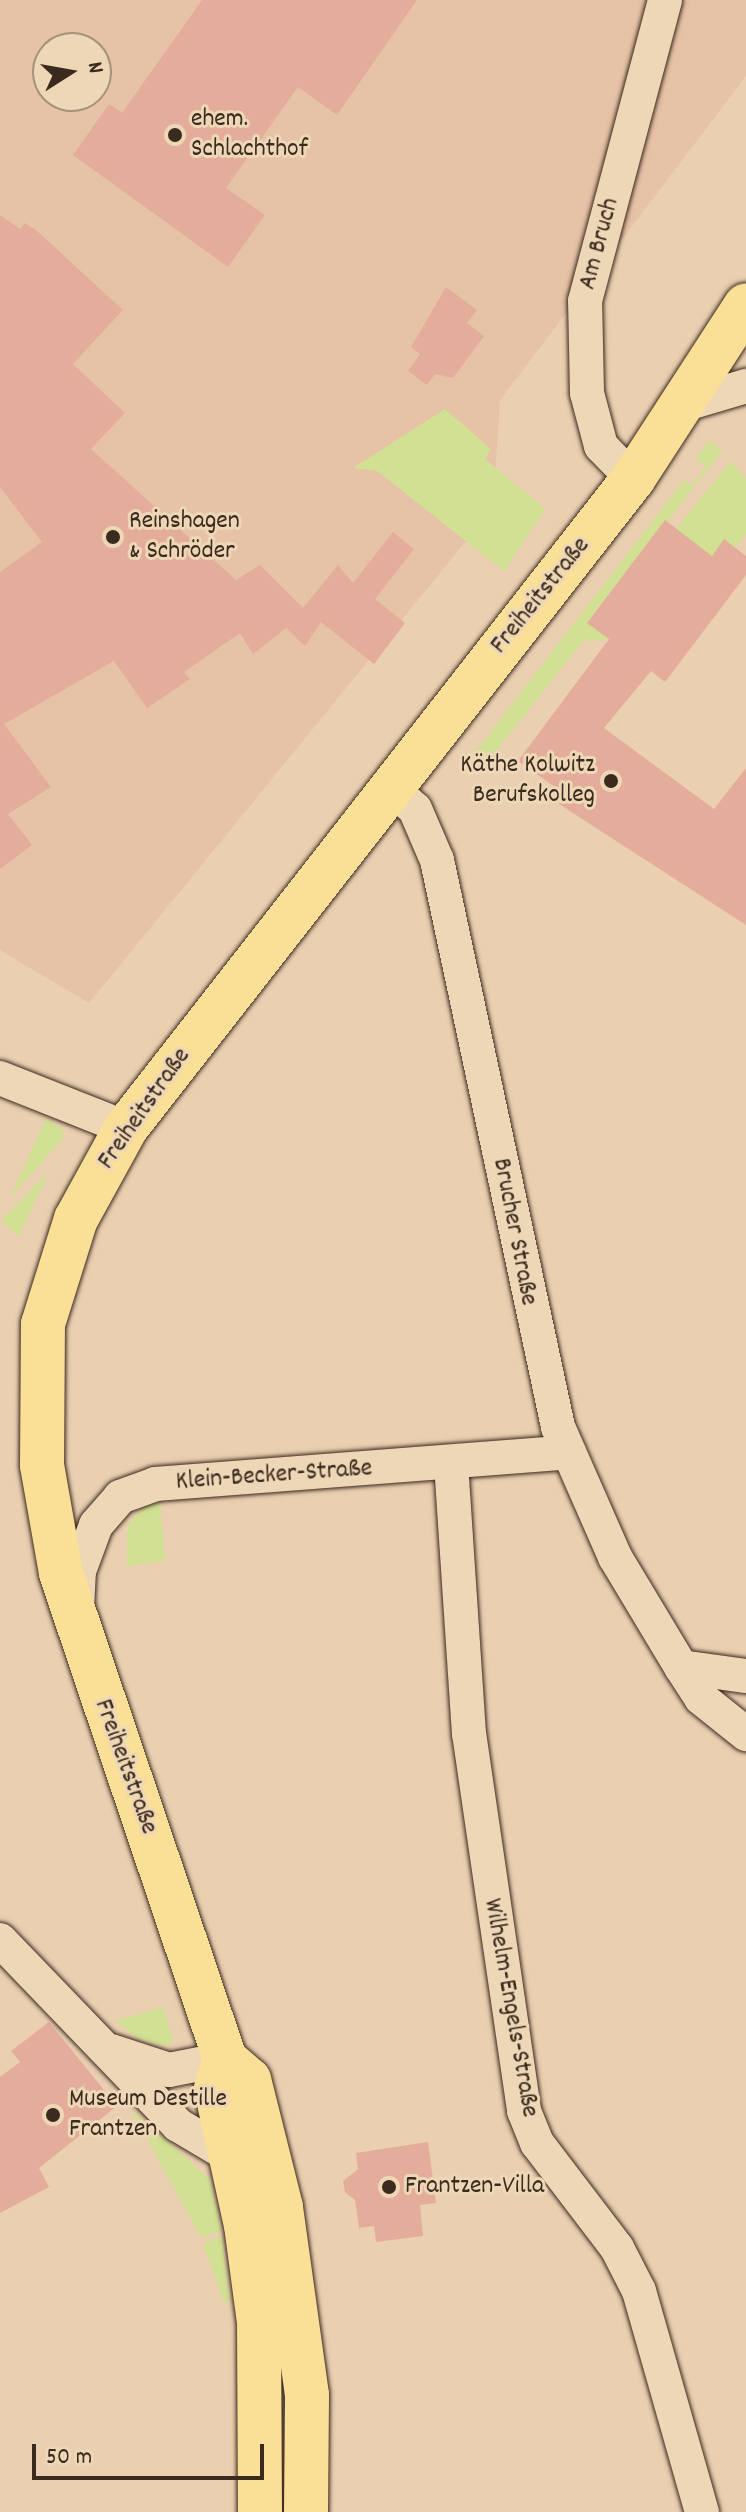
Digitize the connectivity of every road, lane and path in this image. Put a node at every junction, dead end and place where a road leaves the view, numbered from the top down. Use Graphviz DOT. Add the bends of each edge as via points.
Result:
graph roads {
  1 [pos="665,0"];
  2 [pos="746,305"];
  3 [pos="746,386"];
  4 [pos="682,405"];
  5 [pos="633,479"];
  6 [pos="388,785"];
  7 [pos="0,1078"];
  8 [pos="126,1128"];
  9 [pos="569,1452"];
  10 [pos="451,1463"];
  11 [pos="75,1625"];
  12 [pos="681,1667"];
  13 [pos="746,1676"];
  14 [pos="746,1734"];
  15 [pos="0,1940"];
  16 [pos="111,2051"];
  17 [pos="225,2059"];
  18 [pos="232,2157"];
  19 [pos="260,2512"];
  20 [pos="306,2512"];
  21 [pos="702,2512"];
  1 -- 5 [label="street, Am Bruch" via="585,301 587,393 601,446"];
  2 -- 4 [label="main road, Freiheitstraße"];
  3 -- 4 [label="street"];
  4 -- 5 [label="main road, Freiheitstraße"];
  5 -- 6 [label="main road, Freiheitstraße"];
  6 -- 8 [label="main road, Freiheitstraße"];
  6 -- 9 [label="street, Brucher Straße" via="415,809 437,860 542,1371"];
  7 -- 8 [label="street"];
  8 -- 11 [label="main road, Freiheitstraße" via="76,1219 43,1324 42,1465"];
  9 -- 10 [label="street, Klein-Becker-Straße"];
  9 -- 12 [label="street, Brucher Straße" via="615,1557"];
  10 -- 11 [label="street, Klein-Becker-Straße" via="156,1484 120,1497 96,1525 79,1571"];
  10 -- 21 [label="street, Wilhelm-Engels-Straße" via="471,1748 524,2111 537,2143 617,2248 639,2291"];
  11 -- 17 [label="main road, Freiheitstraße"];
  12 -- 13 [label="street"];
  12 -- 14 [label="street, Brucher Straße" via="701,1698"];
  15 -- 16 [label="street"];
  16 -- 17 [label="street" via="169,2070"];
  16 -- 18 [label="street" via="178,2125"];
  17 -- 18 [label="main road, Freiheitstraße" via="216,2089"];
  17 -- 20 [label="main road, Freiheitstraße" via="249,2080 290,2252 307,2395"];
  18 -- 19 [label="main road, Freiheitstraße" via="259,2322"];
}
